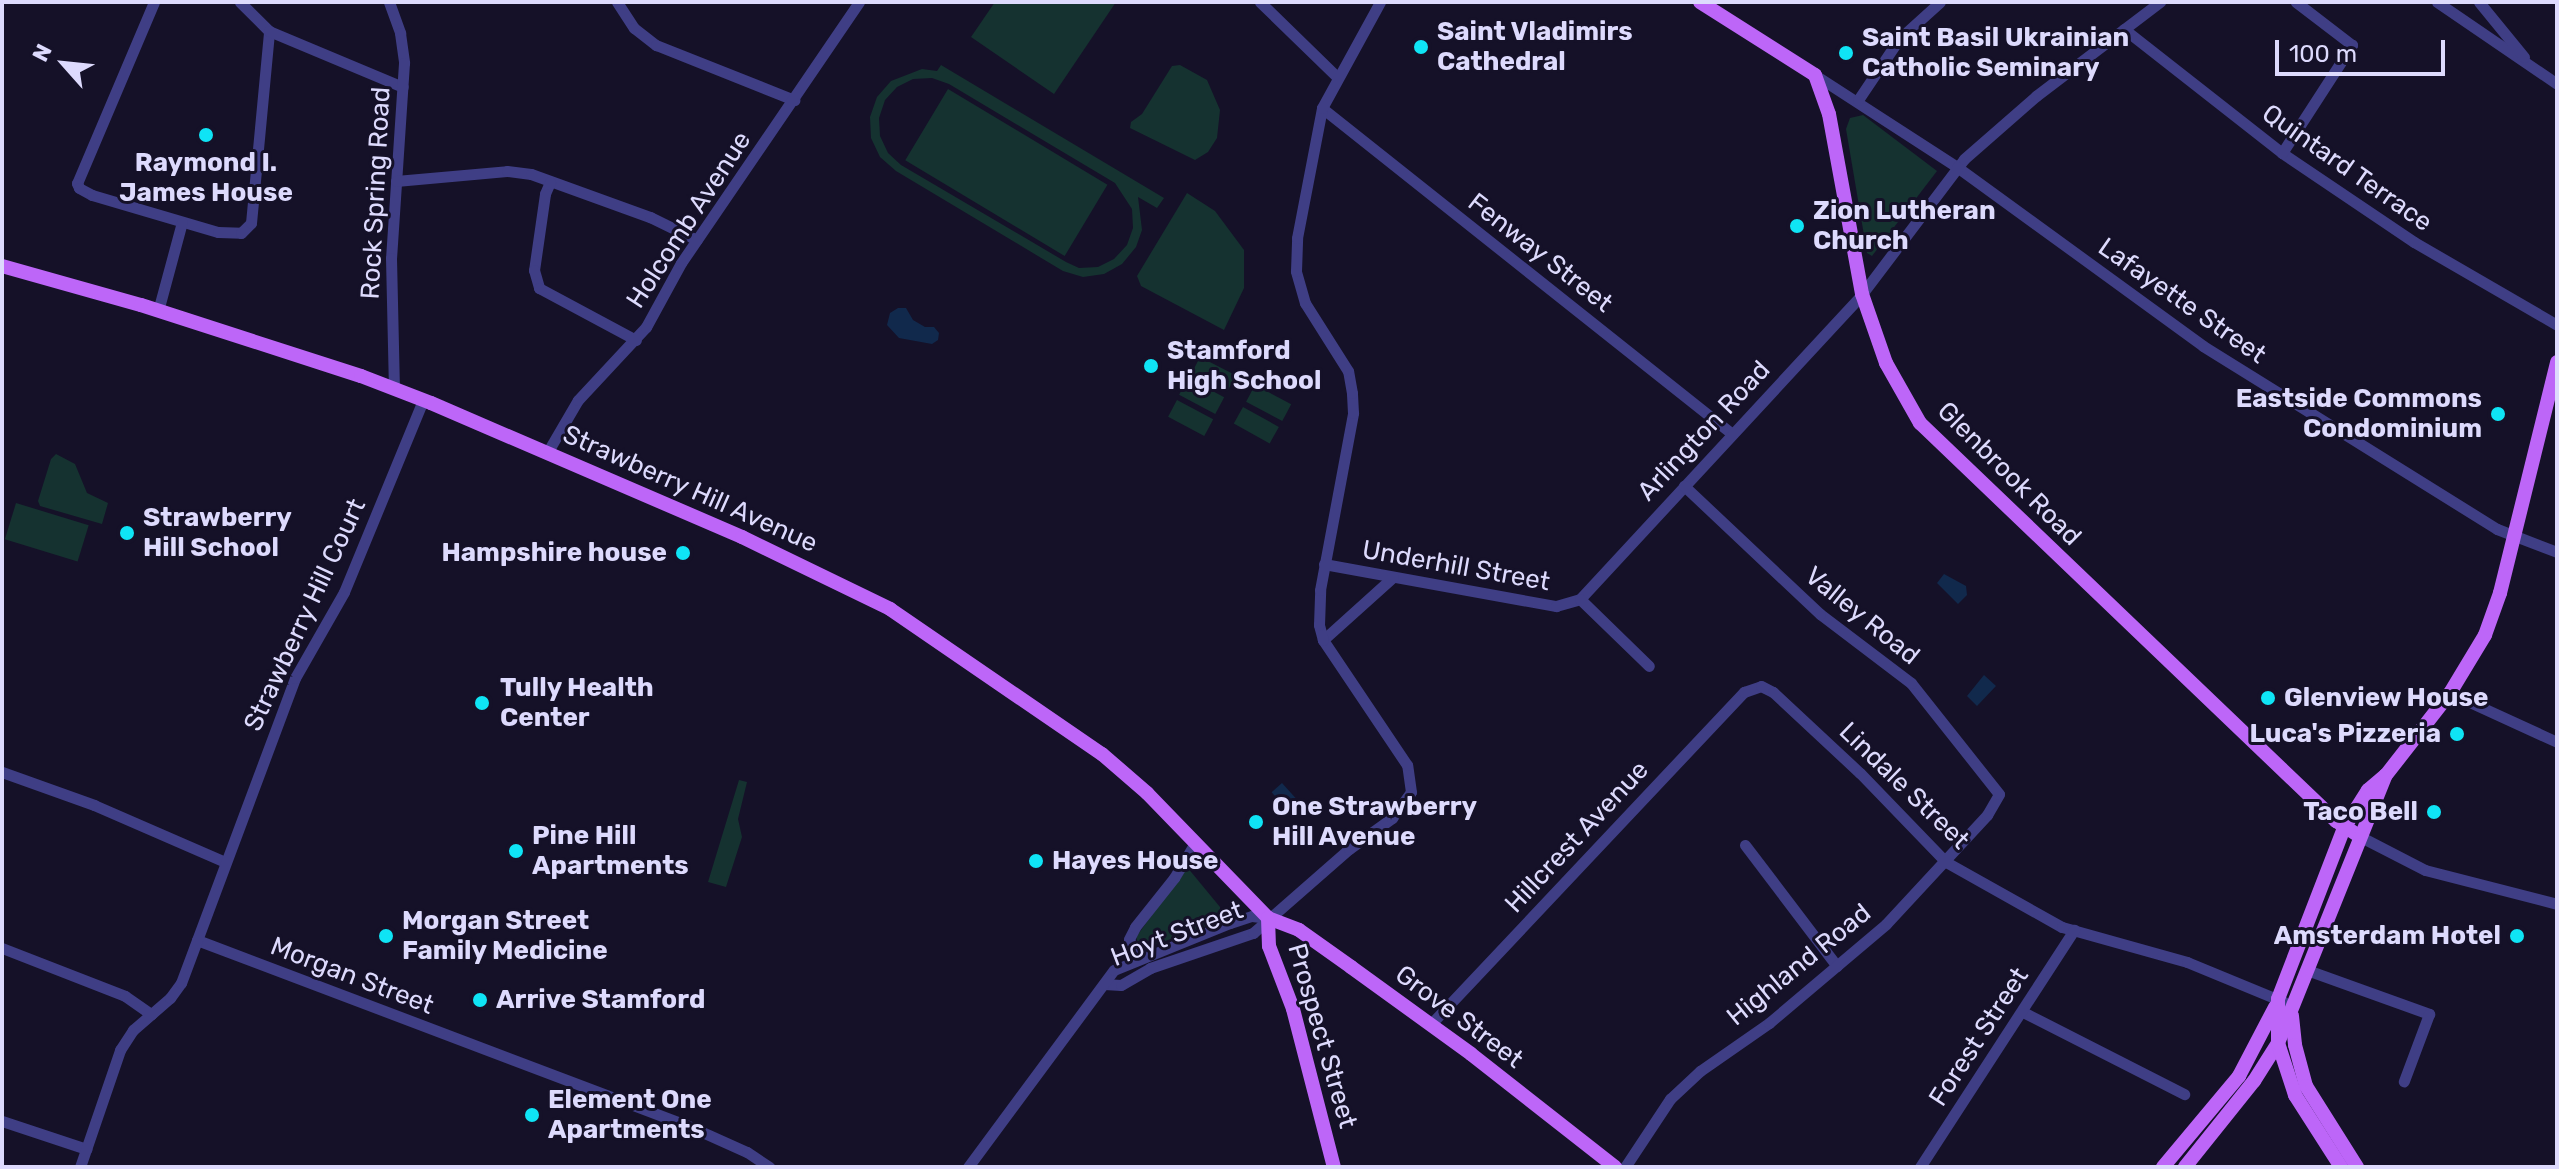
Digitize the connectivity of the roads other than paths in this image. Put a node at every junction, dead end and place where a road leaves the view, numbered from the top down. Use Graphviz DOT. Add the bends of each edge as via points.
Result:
graph roads {
  1 [pos="154,2"];
  2 [pos="240,2"];
  3 [pos="389,2"];
  4 [pos="617,2"];
  5 [pos="859,2"];
  6 [pos="1260,2"];
  7 [pos="1380,2"];
  8 [pos="1700,2"];
  9 [pos="1940,2"];
  10 [pos="2160,2"];
  11 [pos="2296,2"];
  12 [pos="2437,2"];
  13 [pos="2480,4"];
  14 [pos="2469,24"];
  15 [pos="2124,29"];
  16 [pos="269,31"];
  17 [pos="2528,63"];
  18 [pos="1815,75"];
  19 [pos="1337,77"];
  20 [pos="2557,84"];
  21 [pos="403,87"];
  22 [pos="794,100"];
  23 [pos="1858,100"];
  24 [pos="1322,108"];
  25 [pos="2282,153"];
  26 [pos="1957,167"];
  27 [pos="396,181"];
  28 [pos="550,182"];
  29 [pos="182,222"];
  30 [pos="697,240"];
  31 [pos="2,266"];
  32 [pos="1862,294"];
  33 [pos="158,311"];
  34 [pos="2557,325"];
  35 [pos="636,340"];
  36 [pos="2557,362"];
  37 [pos="394,389"];
  38 [pos="423,400"];
  39 [pos="1731,433"];
  40 [pos="547,453"];
  41 [pos="1684,486"];
  42 [pos="2514,535"];
  43 [pos="2557,552"];
  44 [pos="1324,564"];
  45 [pos="1393,577"];
  46 [pos="1580,599"];
  47 [pos="1323,640"];
  48 [pos="1649,666"];
  49 [pos="1761,686"];
  50 [pos="2450,693"];
  51 [pos="2557,742"];
  52 [pos="2,772"];
  53 [pos="2386,775"];
  54 [pos="1999,794"];
  55 [pos="2344,828"];
  56 [pos="2359,836"];
  57 [pos="1195,843"];
  58 [pos="1745,845"];
  59 [pos="225,862"];
  60 [pos="1946,862"];
  61 [pos="2557,904"];
  62 [pos="1268,918"];
  63 [pos="2074,930"];
  64 [pos="197,940"];
  65 [pos="2,948"];
  66 [pos="1137,960"];
  67 [pos="1837,966"];
  68 [pos="2307,970"];
  69 [pos="1104,984"];
  70 [pos="2278,999"];
  71 [pos="2293,1009"];
  72 [pos="2023,1012"];
  73 [pos="151,1014"];
  74 [pos="1430,1025"];
  75 [pos="2278,1043"];
  76 [pos="2404,1081"];
  77 [pos="2184,1094"];
  78 [pos="2,1121"];
  79 [pos="86,1149"];
  80 [pos="80,1167"];
  81 [pos="769,1167"];
  82 [pos="968,1167"];
  83 [pos="1334,1167"];
  84 [pos="1615,1167"];
  85 [pos="1625,1167"];
  86 [pos="1920,1167"];
  87 [pos="2163,1167"];
  88 [pos="2185,1167"];
  89 [pos="2341,1167"];
  90 [pos="2357,1167"];
  1 -- 29 [label="street" via="78,174 79,188"];
  2 -- 16 [label="street"];
  3 -- 21 [label="street, Rock Spring Road" via="403,47"];
  4 -- 22 [label="street" via="634,28 656,45"];
  5 -- 22 [label="street, Holcomb Avenue"];
  6 -- 19 [label="street"];
  7 -- 19 [label="street"];
  8 -- 18 [label="main road"];
  9 -- 23 [label="street" via="1899,39"];
  10 -- 15 [label="street, Arlington Road"];
  11 -- 25 [label="street" via="2352,45"];
  12 -- 14 [label="street"];
  13 -- 14 [label="street"];
  13 -- 17 [label="street"];
  14 -- 17 [label="street"];
  15 -- 25 [label="street, Quintard Terrace"];
  15 -- 26 [label="street, Arlington Road" via="2036,96"];
  16 -- 21 [label="street"];
  16 -- 29 [label="street" via="251,223 236,234"];
  17 -- 20 [label="street"];
  18 -- 23 [label="street, Lafayette Street"];
  18 -- 32 [label="main road, Glenbrook Road" via="1829,114"];
  19 -- 24 [label="street"];
  21 -- 27 [label="street, Rock Spring Road"];
  22 -- 30 [label="street, Holcomb Avenue"];
  23 -- 26 [label="street, Lafayette Street"];
  24 -- 39 [label="street, Fenway Street"];
  24 -- 44 [label="street" via="1297,238 1296,271 1305,303 1348,371 1353,403"];
  25 -- 34 [label="street, Quintard Terrace" via="2414,242"];
  26 -- 32 [label="street, Arlington Road"];
  26 -- 42 [label="street, Lafayette Street" via="2203,346 2376,456"];
  27 -- 28 [label="street" via="507,171"];
  27 -- 37 [label="street, Rock Spring Road" via="391,258"];
  28 -- 30 [label="street" via="650,217"];
  28 -- 35 [label="street" via="534,270 539,288"];
  29 -- 33 [label="street"];
  30 -- 35 [label="street, Holcomb Avenue"];
  31 -- 33 [label="main road, Strawberry Hill Avenue"];
  32 -- 39 [label="street, Arlington Road"];
  32 -- 55 [label="main road, Glenbrook Road" via="1886,363 1922,425"];
  33 -- 37 [label="main road, Strawberry Hill Avenue"];
  35 -- 40 [label="street, Holcomb Avenue" via="578,400"];
  36 -- 42 [label="main road"];
  37 -- 38 [label="main road, Strawberry Hill Avenue"];
  38 -- 40 [label="main road, Strawberry Hill Avenue"];
  38 -- 59 [label="street, Strawberry Hill Court" via="344,592 295,678"];
  39 -- 41 [label="street, Arlington Road"];
  40 -- 57 [label="main road, Strawberry Hill Avenue" via="890,609 1102,754"];
  41 -- 46 [label="street, Arlington Road"];
  41 -- 54 [label="street, Valley Road" via="1846,636 1911,683"];
  42 -- 43 [label="street, Lafayette Street"];
  42 -- 50 [label="main road" via="2485,635"];
  44 -- 45 [label="street, Underhill Street"];
  44 -- 47 [label="street" via="1318,613"];
  45 -- 46 [label="street, Underhill Street" via="1556,606"];
  45 -- 47 [label="street"];
  46 -- 48 [label="street, Underhill Street"];
  47 -- 62 [label="street" via="1407,765 1411,792 1392,818"];
  49 -- 60 [label="street, Lindale Street" via="1860,773"];
  49 -- 74 [label="street, Hillcrest Avenue" via="1744,692"];
  50 -- 51 [label="street"];
  50 -- 53 [label="main road"];
  52 -- 59 [label="street"];
  53 -- 55 [label="main road" via="2368,790"];
  53 -- 56 [label="main road"];
  54 -- 60 [label="street, Highland Road"];
  55 -- 56 [label="main road, Glenbrook Road"];
  55 -- 70 [label="main road"];
  56 -- 61 [label="street" via="2425,870"];
  56 -- 68 [label="main road"];
  57 -- 62 [label="main road, Strawberry Hill Avenue"];
  57 -- 66 [label="street, Hoyt Street" via="1129,939"];
  58 -- 67 [label="street"];
  59 -- 64 [label="street, Strawberry Hill Court"];
  60 -- 63 [label="street, Lindale Street"];
  60 -- 67 [label="street, Highland Road"];
  62 -- 66 [label="street, Hoyt Street" via="1252,916"];
  62 -- 69 [label="street, Hoyt Street" via="1253,933 1150,968 1121,985"];
  62 -- 74 [label="main road, Grove Street" via="1299,930"];
  62 -- 83 [label="main road, Prospect Street" via="1269,946 1293,1009"];
  63 -- 70 [label="street, Lindale Street" via="2187,962"];
  63 -- 72 [label="street, Forest Street"];
  64 -- 73 [label="street" via="181,983"];
  64 -- 81 [label="street, Morgan Street" via="691,1127"];
  65 -- 73 [label="street" via="125,996"];
  66 -- 69 [label="street, Hoyt Street" via="1114,970"];
  67 -- 85 [label="street, Highland Road" via="1670,1099"];
  68 -- 71 [label="main road"];
  68 -- 76 [label="street" via="2429,1014"];
  69 -- 82 [label="street, Hoyt Street"];
  70 -- 71 [label="street, Lindale Street"];
  70 -- 75 [label="main road"];
  70 -- 87 [label="main road" via="2239,1076"];
  71 -- 75 [label="main road"];
  71 -- 90 [label="main road" via="2295,1045 2306,1086"];
  72 -- 77 [label="street"];
  72 -- 86 [label="street, Forest Street"];
  73 -- 79 [label="street" via="120,1050"];
  74 -- 84 [label="main road, Grove Street"];
  75 -- 88 [label="main road"];
  75 -- 89 [label="main road" via="2295,1095"];
  78 -- 79 [label="street"];
  79 -- 80 [label="street"];
}
